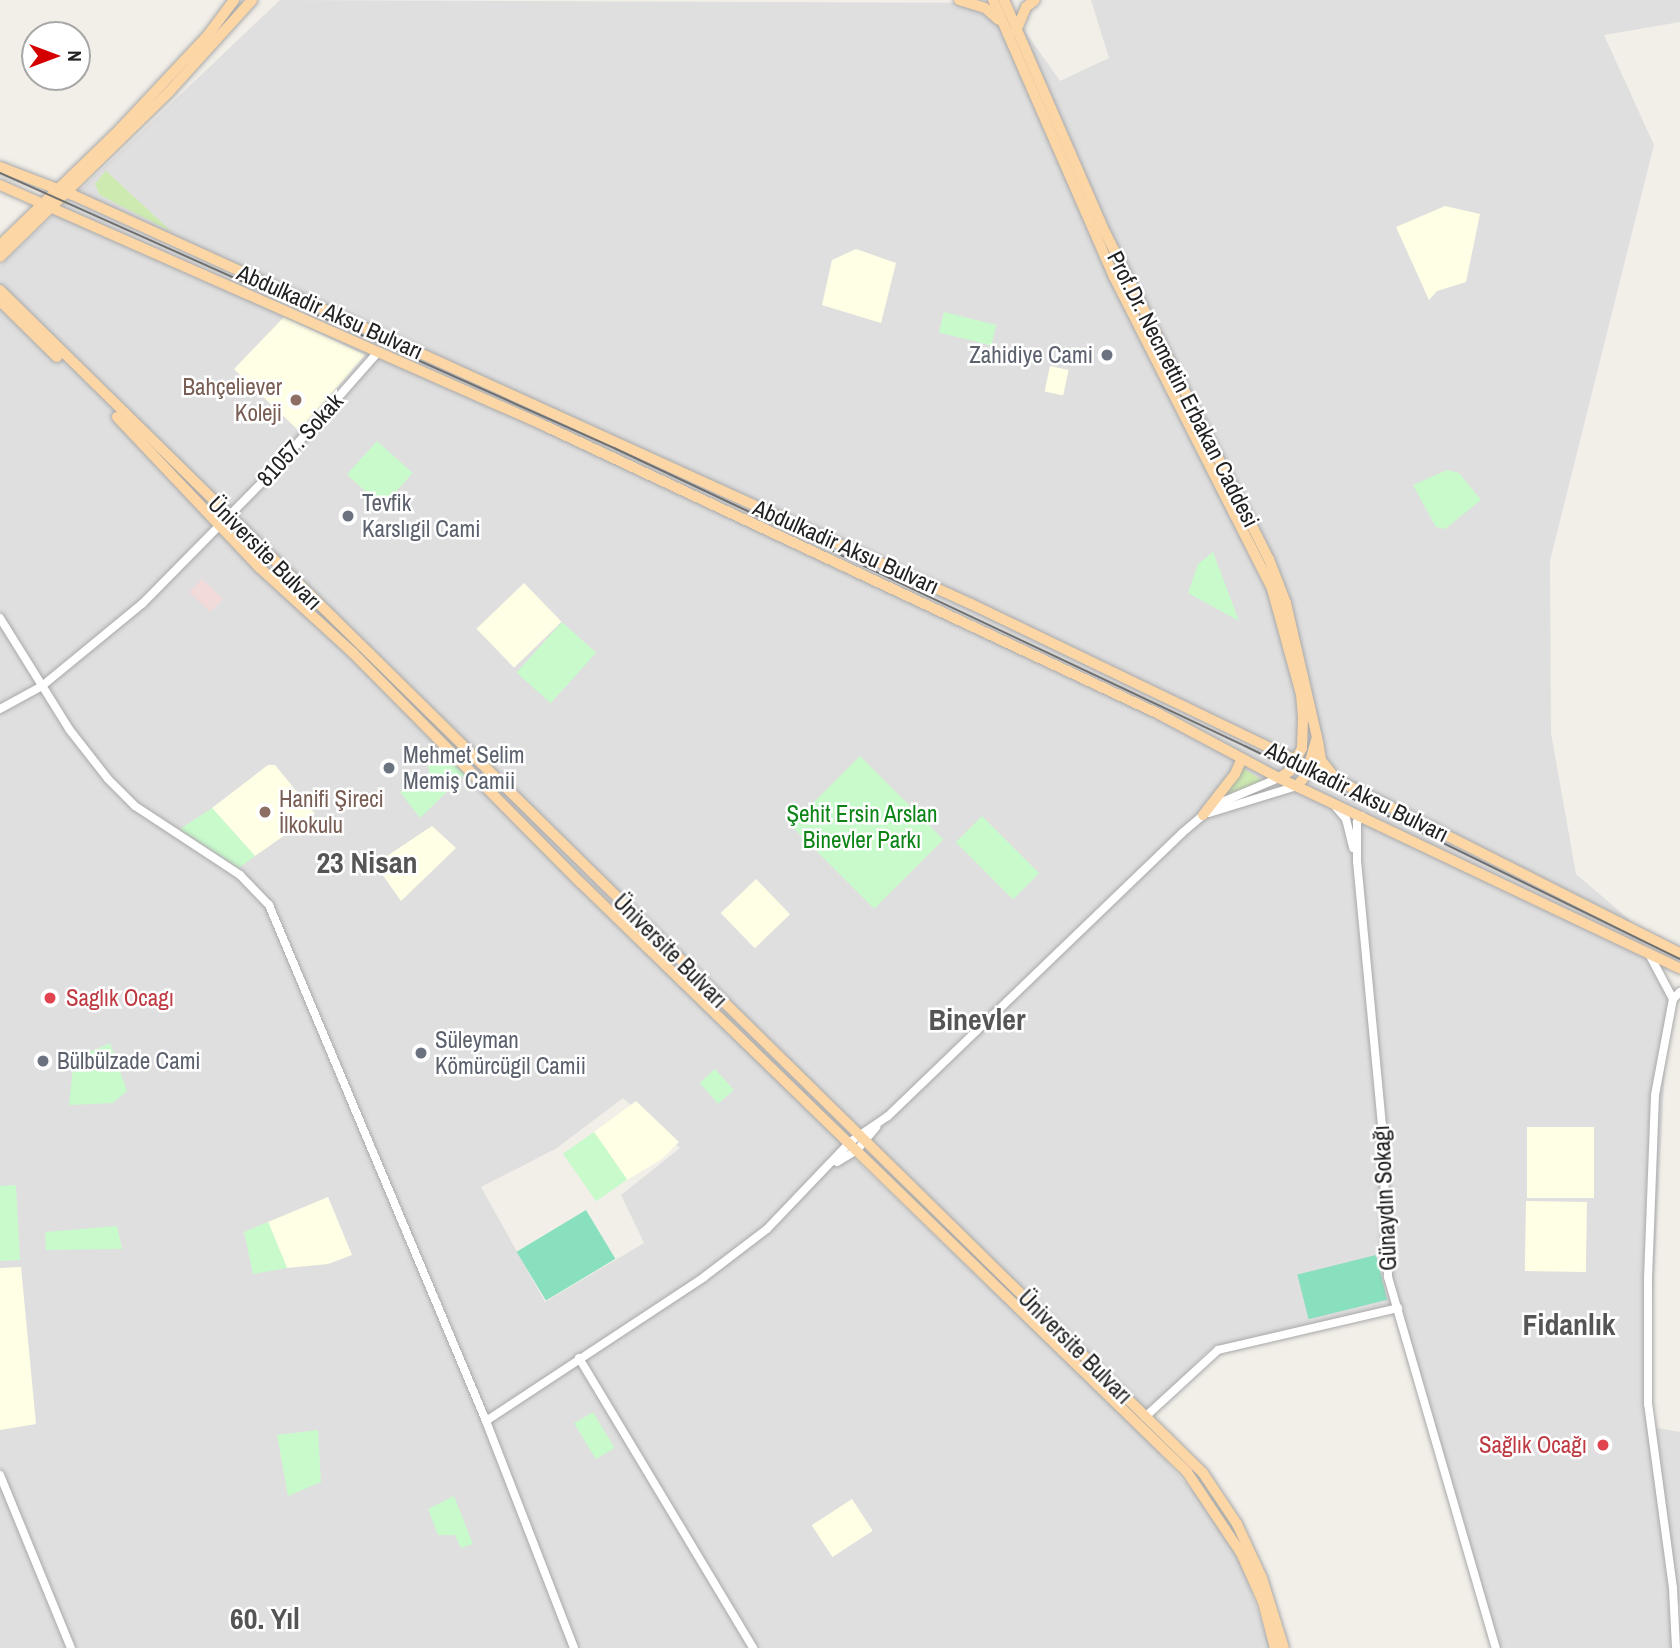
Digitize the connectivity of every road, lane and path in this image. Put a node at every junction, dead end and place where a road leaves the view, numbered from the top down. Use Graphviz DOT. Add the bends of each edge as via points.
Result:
graph roads {
  1 [pos="234,0"];
  2 [pos="252,0"];
  3 [pos="960,0"];
  4 [pos="993,0"];
  5 [pos="1004,0"];
  6 [pos="1035,0"];
  7 [pos="1011,30"];
  8 [pos="1044,105"];
  9 [pos="0,167"];
  10 [pos="0,184"];
  11 [pos="57,188"];
  12 [pos="68,193"];
  13 [pos="44,201"];
  14 [pos="57,206"];
  15 [pos="0,245"];
  16 [pos="0,257"];
  17 [pos="0,290"];
  18 [pos="0,301"];
  19 [pos="377,353"];
  20 [pos="228,516"];
  21 [pos="221,525"];
  22 [pos="0,618"];
  23 [pos="42,686"];
  24 [pos="0,709"];
  25 [pos="1317,737"];
  26 [pos="1242,758"];
  27 [pos="1296,761"];
  28 [pos="1309,767"];
  29 [pos="1279,778"];
  30 [pos="1343,783"];
  31 [pos="1298,785"];
  32 [pos="1321,796"];
  33 [pos="1203,815"];
  34 [pos="1365,815"];
  35 [pos="1357,861"];
  36 [pos="1680,943"];
  37 [pos="1665,946"];
  38 [pos="1680,953"];
  39 [pos="1649,954"];
  40 [pos="1680,968"];
  41 [pos="1680,992"];
  42 [pos="1674,999"];
  43 [pos="857,1142"];
  44 [pos="1398,1308"];
  45 [pos="579,1358"];
  46 [pos="1145,1417"];
  47 [pos="486,1421"];
  48 [pos="0,1475"];
  49 [pos="71,1648"];
  50 [pos="574,1648"];
  51 [pos="753,1648"];
  52 [pos="1275,1648"];
  53 [pos="1284,1648"];
  54 [pos="1496,1648"];
  55 [pos="1676,1648"];
  1 -- 11 [label="main road" via="177,69"];
  2 -- 12 [label="main road"];
  3 -- 7 [label="main road" via="985,8"];
  4 -- 7 [label="main road, Prof.Dr. Necmettin Erbakan Caddesi"];
  5 -- 7 [label="main road, Prof.Dr. Necmettin Erbakan Caddesi"];
  6 -- 7 [label="main road"];
  7 -- 8 [label="main road, Prof.Dr. Necmettin Erbakan Caddesi"];
  8 -- 25 [label="main road, Prof.Dr. Necmettin Erbakan Caddesi" via="1269,559 1296,637"];
  8 -- 27 [label="main road, Prof.Dr. Necmettin Erbakan Caddesi" via="1114,277 1272,589 1301,694 1302,748"];
  9 -- 11 [label="main road, Abdulkadir Aksu Bulvarı"];
  10 -- 13 [label="main road"];
  11 -- 12 [label="main road, Abdulkadir Aksu Bulvarı"];
  11 -- 13 [label="main road"];
  12 -- 14 [label="main road"];
  12 -- 27 [label="main road, Abdulkadir Aksu Bulvarı" via="971,604"];
  13 -- 14 [label="main road"];
  13 -- 15 [label="main road"];
  14 -- 16 [label="main road"];
  14 -- 19 [label="main road"];
  17 -- 20 [label="main road, Üniversite Bulvarı"];
  18 -- 21 [label="main road, Üniversite Bulvarı"];
  19 -- 20 [label="street, 81057. Sokak"];
  19 -- 26 [label="main road" via="552,429 1159,714"];
  20 -- 21 [label="street, 81057. Sokak"];
  20 -- 43 [label="main road, Üniversite Bulvarı"];
  21 -- 23 [label="street, 81057. Sokak" via="143,603"];
  21 -- 43 [label="main road, Üniversite Bulvarı" via="760,1056"];
  22 -- 23 [label="street"];
  23 -- 24 [label="street, 81057. Sokak"];
  23 -- 47 [label="street" via="69,729 135,806 240,875 269,905"];
  25 -- 28 [label="main road, Prof.Dr. Necmettin Erbakan Caddesi"];
  25 -- 30 [label="main road" via="1325,767"];
  26 -- 29 [label="main road"];
  26 -- 33 [label="main road" via="1236,774 1210,800"];
  27 -- 28 [label="main road, Abdulkadir Aksu Bulvarı"];
  27 -- 29 [label="main road"];
  28 -- 30 [label="main road, Abdulkadir Aksu Bulvarı"];
  28 -- 31 [label="main road, Prof.Dr. Necmettin Erbakan Caddesi"];
  29 -- 31 [label="main road"];
  29 -- 33 [label="street"];
  30 -- 37 [label="main road, Abdulkadir Aksu Bulvarı"];
  31 -- 32 [label="main road"];
  31 -- 33 [label="street"];
  32 -- 34 [label="main road"];
  32 -- 35 [label="street" via="1346,819"];
  33 -- 43 [label="street"];
  34 -- 35 [label="street" via="1357,821"];
  34 -- 39 [label="main road"];
  35 -- 44 [label="street, Günaydın Sokağı" via="1381,1118 1388,1277"];
  36 -- 37 [label="main road"];
  37 -- 38 [label="main road, Abdulkadir Aksu Bulvarı"];
  39 -- 40 [label="main road"];
  39 -- 42 [label="street"];
  41 -- 42 [label="street"];
  42 -- 55 [label="street" via="1660,1059 1653,1121 1648,1404 1674,1588"];
  43 -- 45 [label="street" via="735,1255"];
  43 -- 46 [label="main road, Üniversite Bulvarı"];
  43 -- 52 [label="main road, Üniversite Bulvarı" via="1187,1472 1241,1553 1263,1602"];
  44 -- 46 [label="street" via="1218,1350"];
  44 -- 54 [label="street, Günaydın Sokağı"];
  45 -- 47 [label="street"];
  45 -- 51 [label="street"];
  46 -- 53 [label="main road, Üniversite Bulvarı" via="1203,1473 1237,1524 1262,1578"];
  47 -- 50 [label="street"];
  48 -- 49 [label="street"];
}
